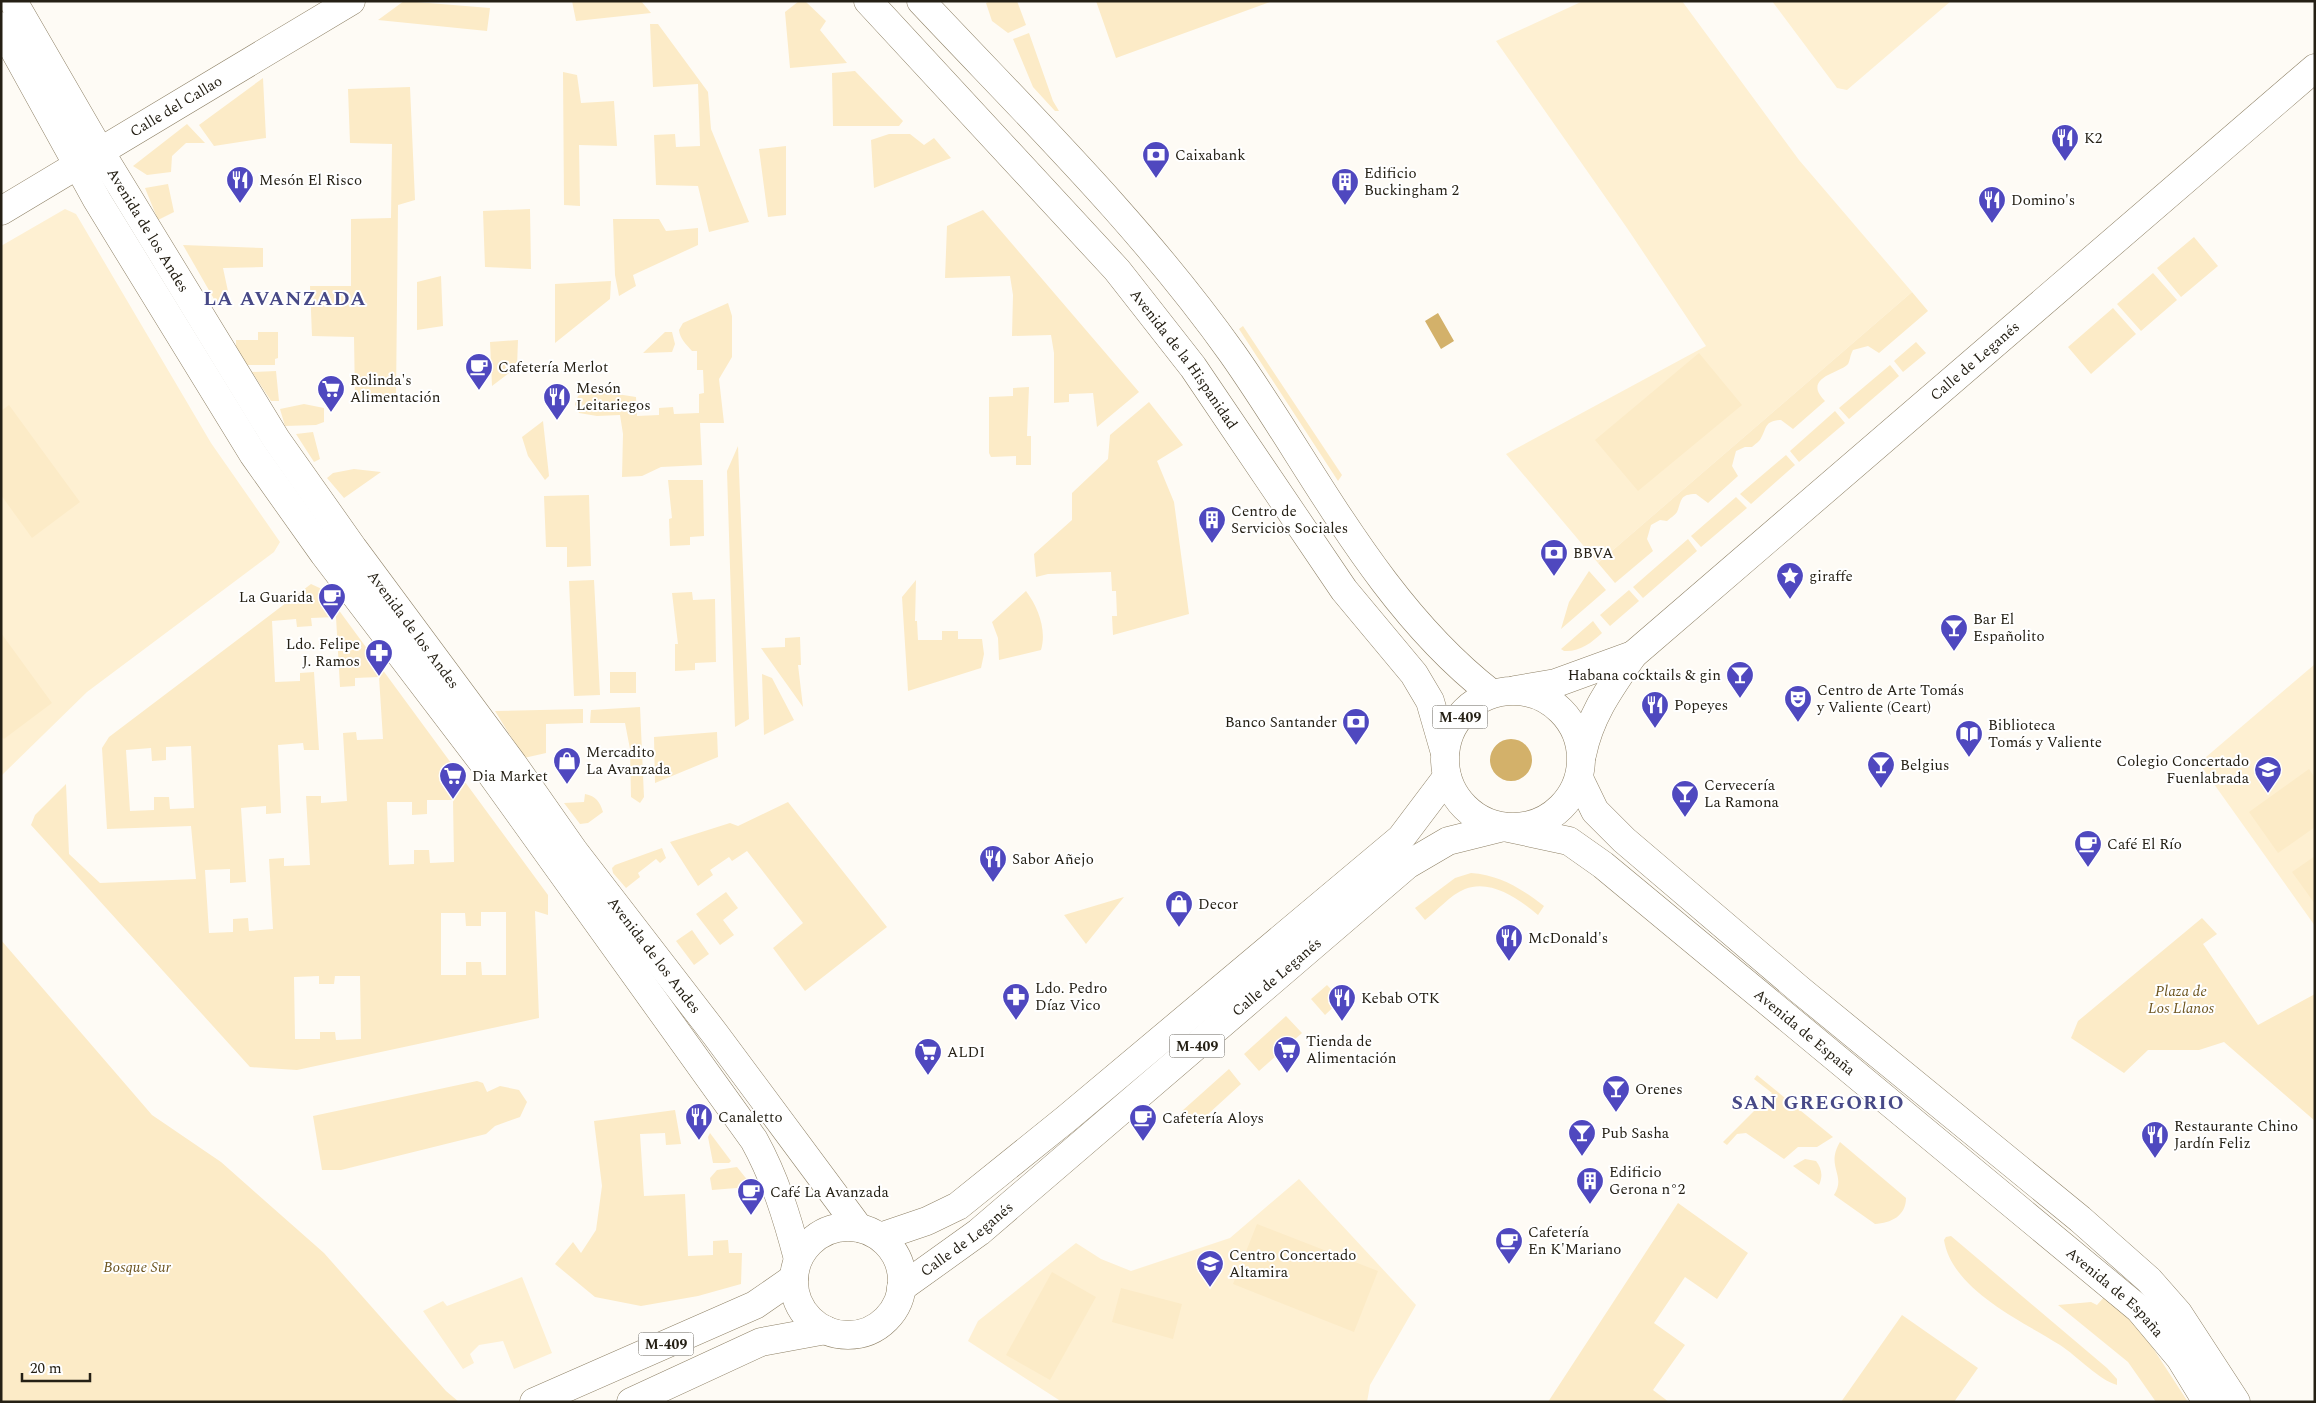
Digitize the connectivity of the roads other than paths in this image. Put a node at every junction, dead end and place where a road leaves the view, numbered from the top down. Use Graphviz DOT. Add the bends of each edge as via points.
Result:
graph roads {
  1 [pos="13,1"];
  2 [pos="351,1"];
  3 [pos="868,1"];
  4 [pos="921,1"];
  5 [pos="1,26"];
  6 [pos="2315,68"];
  7 [pos="101,153"];
  8 [pos="77,166"];
  9 [pos="1,211"];
  10 [pos="1633,654"];
  11 [pos="1503,692"];
  12 [pos="1446,765"];
  13 [pos="1580,766"];
  14 [pos="1504,827"];
  15 [pos="869,1233"];
  16 [pos="796,1268"];
  17 [pos="901,1288"];
  18 [pos="826,1330"];
  19 [pos="534,1402"];
  20 [pos="631,1402"];
  21 [pos="2207,1402"];
  22 [pos="2236,1402"];
  1 -- 7 [label="main road, Avenida de los Andes"];
  2 -- 7 [label="main road, Calle del Callao"];
  3 -- 12 [label="main road, Avenida de la Hispanidad" via="1117,270 1193,367 1344,590 1414,674 1430,701"];
  4 -- 11 [label="main road" via="1118,211 1176,278 1233,354 1374,572 1461,670"];
  5 -- 8 [label="main road, Avenida de los Andes"];
  6 -- 10 [label="main road, Calle de Leganés"];
  7 -- 8 [label="main road, Calle del Callao"];
  7 -- 15 [label="main road, Avenida de los Andes" via="276,439 324,509 574,851"];
  8 -- 9 [label="main road, Calle del Callao"];
  8 -- 16 [label="main road, Avenida de los Andes" via="253,454 324,554 484,764 754,1140 769,1166 786,1213"];
  10 -- 11 [label="main road, Calle de Leganés" via="1556,683"];
  10 -- 13 [label="main road, Calle de Leganés" via="1602,700 1587,732"];
  11 -- 12 [label="main road, M-409" via="1468,706 1452,727"];
  11 -- 13 [label="main road" via="1532,692 1561,709 1575,730"];
  12 -- 14 [label="main road, M-409" via="1455,795 1468,810 1479,818"];
  12 -- 15 [label="main road, Calle de Leganés / M-409" via="1401,838 1066,1119 958,1206 927,1221"];
  13 -- 14 [label="main road, M-409" via="1571,796 1558,810 1542,821"];
  13 -- 22 [label="main road, Avenida de España" via="1595,811 1624,840 2149,1280 2178,1313"];
  14 -- 17 [label="main road, Calle de Leganés / M-409" via="1448,841 1384,883 979,1232"];
  14 -- 21 [label="main road, Avenida de España" via="1569,841 1603,865 2139,1309 2180,1358"];
  15 -- 16 [label="main road, M-409" via="840,1227 823,1233 808,1244"];
  15 -- 17 [label="main road, M-409" via="892,1250 898,1262"];
  16 -- 18 [label="main road, M-409" via="797,1300 808,1318"];
  16 -- 19 [label="main road, M-409" via="755,1305"];
  17 -- 18 [label="main road, M-409" via="896,1307 884,1321 868,1331 850,1335"];
  18 -- 20 [label="main road, M-409" via="761,1342"];
}
